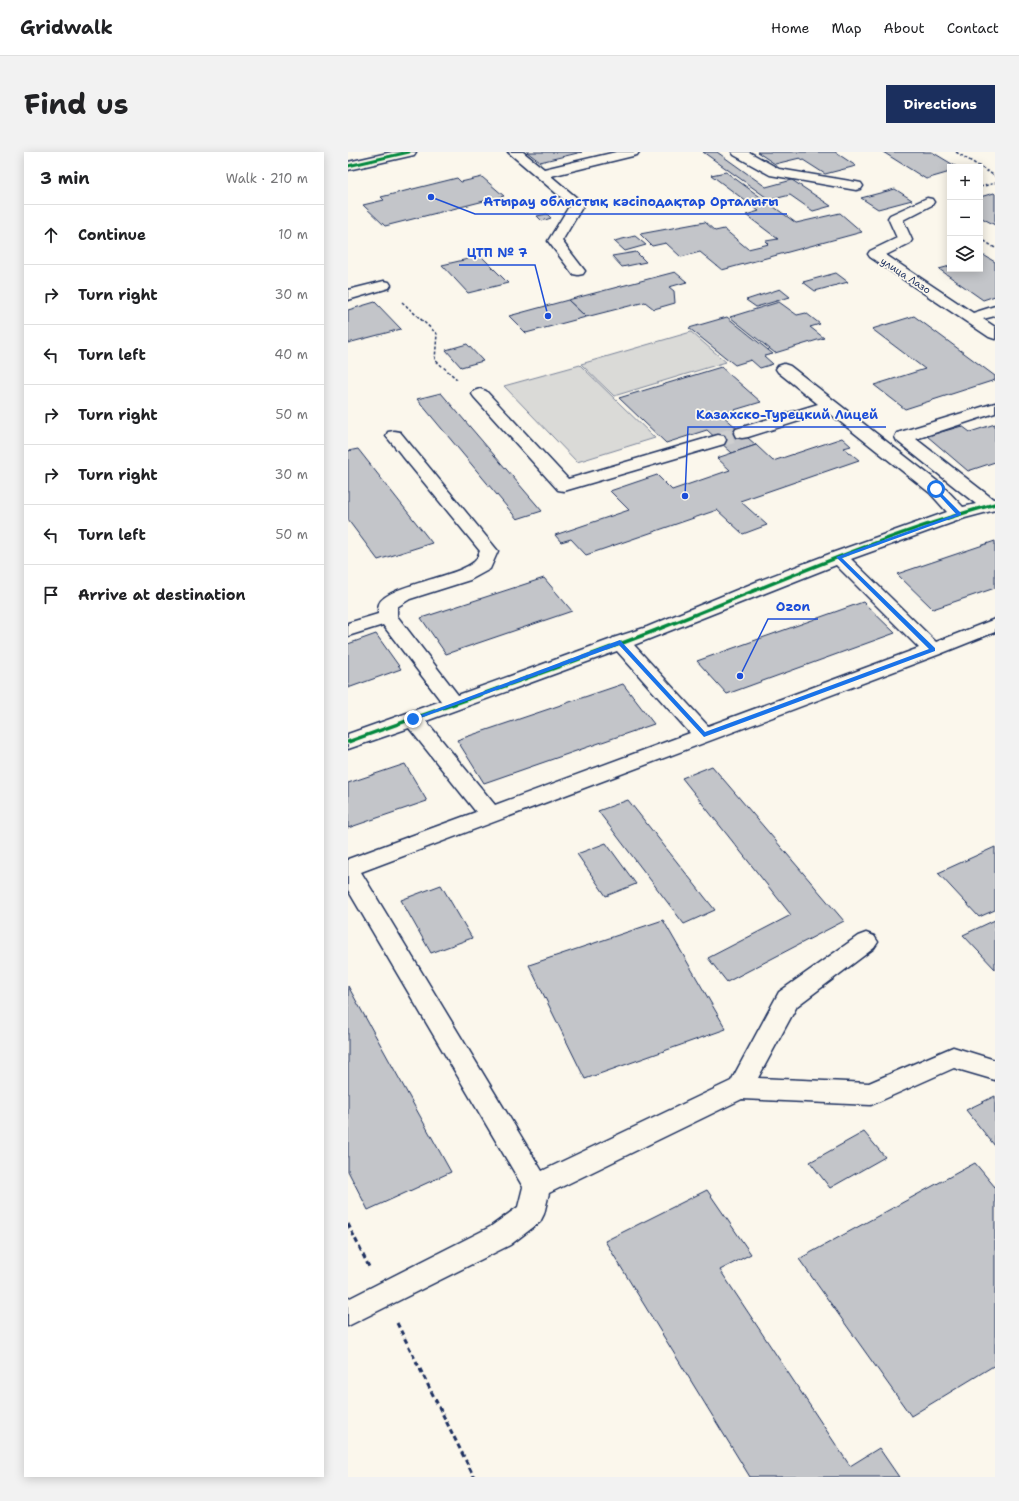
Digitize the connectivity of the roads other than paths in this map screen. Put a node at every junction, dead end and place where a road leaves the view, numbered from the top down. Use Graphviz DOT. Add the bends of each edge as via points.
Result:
graph roads {
  1 [pos="409,152"];
  2 [pos="515,152"];
  3 [pos="632,152"];
  4 [pos="739,152"];
  5 [pos="348,166"];
  6 [pos="541,174"];
  7 [pos="856,186"];
  8 [pos="927,202"];
  9 [pos="578,271"];
  10 [pos="384,285"];
  11 [pos="348,295"];
  12 [pos="995,311"];
  13 [pos="971,318"];
  14 [pos="995,334"];
  15 [pos="784,369"];
  16 [pos="480,394"];
  17 [pos="829,406"];
  18 [pos="995,408"];
  19 [pos="742,433"];
  20 [pos="394,436"];
  21 [pos="718,440"];
  22 [pos="992,505"];
  23 [pos="959,514"];
  24 [pos="839,557"];
  25 [pos="387,618"];
  26 [pos="995,626"];
  27 [pos="348,630"];
  28 [pos="620,642"];
  29 [pos="933,650"];
  30 [pos="454,704"];
  31 [pos="413,719"];
  32 [pos="704,735"];
  33 [pos="348,742"];
  34 [pos="491,815"];
  35 [pos="348,869"];
  36 [pos="866,942"];
  37 [pos="995,1070"];
  38 [pos="740,1088"];
  39 [pos="537,1186"];
  40 [pos="348,1313"];
  1 -- 5 [label="street"];
  2 -- 6 [label="street"];
  3 -- 6 [label="street"];
  4 -- 7 [label="street" via="775,172"];
  6 -- 9 [label="street" via="577,204 555,241"];
  8 -- 13 [label="street, улица Лазо" via="895,218 905,240 875,254"];
  10 -- 11 [label="street"];
  12 -- 13 [label="street"];
  13 -- 14 [label="street, улица Лазо"];
  15 -- 17 [label="street"];
  16 -- 21 [label="street" via="564,486"];
  17 -- 19 [label="street"];
  17 -- 23 [label="street" via="936,489"];
  18 -- 22 [label="street" via="903,437"];
  20 -- 25 [label="street" via="489,551 483,565 463,576 403,595 388,605"];
  22 -- 23 [label="street"];
  23 -- 24 [label="street"];
  24 -- 28 [label="street" via="654,631"];
  24 -- 29 [label="street"];
  25 -- 27 [label="street"];
  25 -- 30 [label="street"];
  26 -- 29 [label="street"];
  28 -- 30 [label="street"];
  28 -- 32 [label="street"];
  29 -- 32 [label="street"];
  30 -- 31 [label="street"];
  31 -- 33 [label="street"];
  31 -- 34 [label="street"];
  32 -- 34 [label="street"];
  34 -- 35 [label="street"];
  35 -- 39 [label="street"];
  36 -- 38 [label="street" via="788,999"];
  37 -- 38 [label="street" via="953,1057 871,1094"];
  38 -- 39 [label="street"];
  39 -- 40 [label="street" via="530,1214 500,1236"];
}
